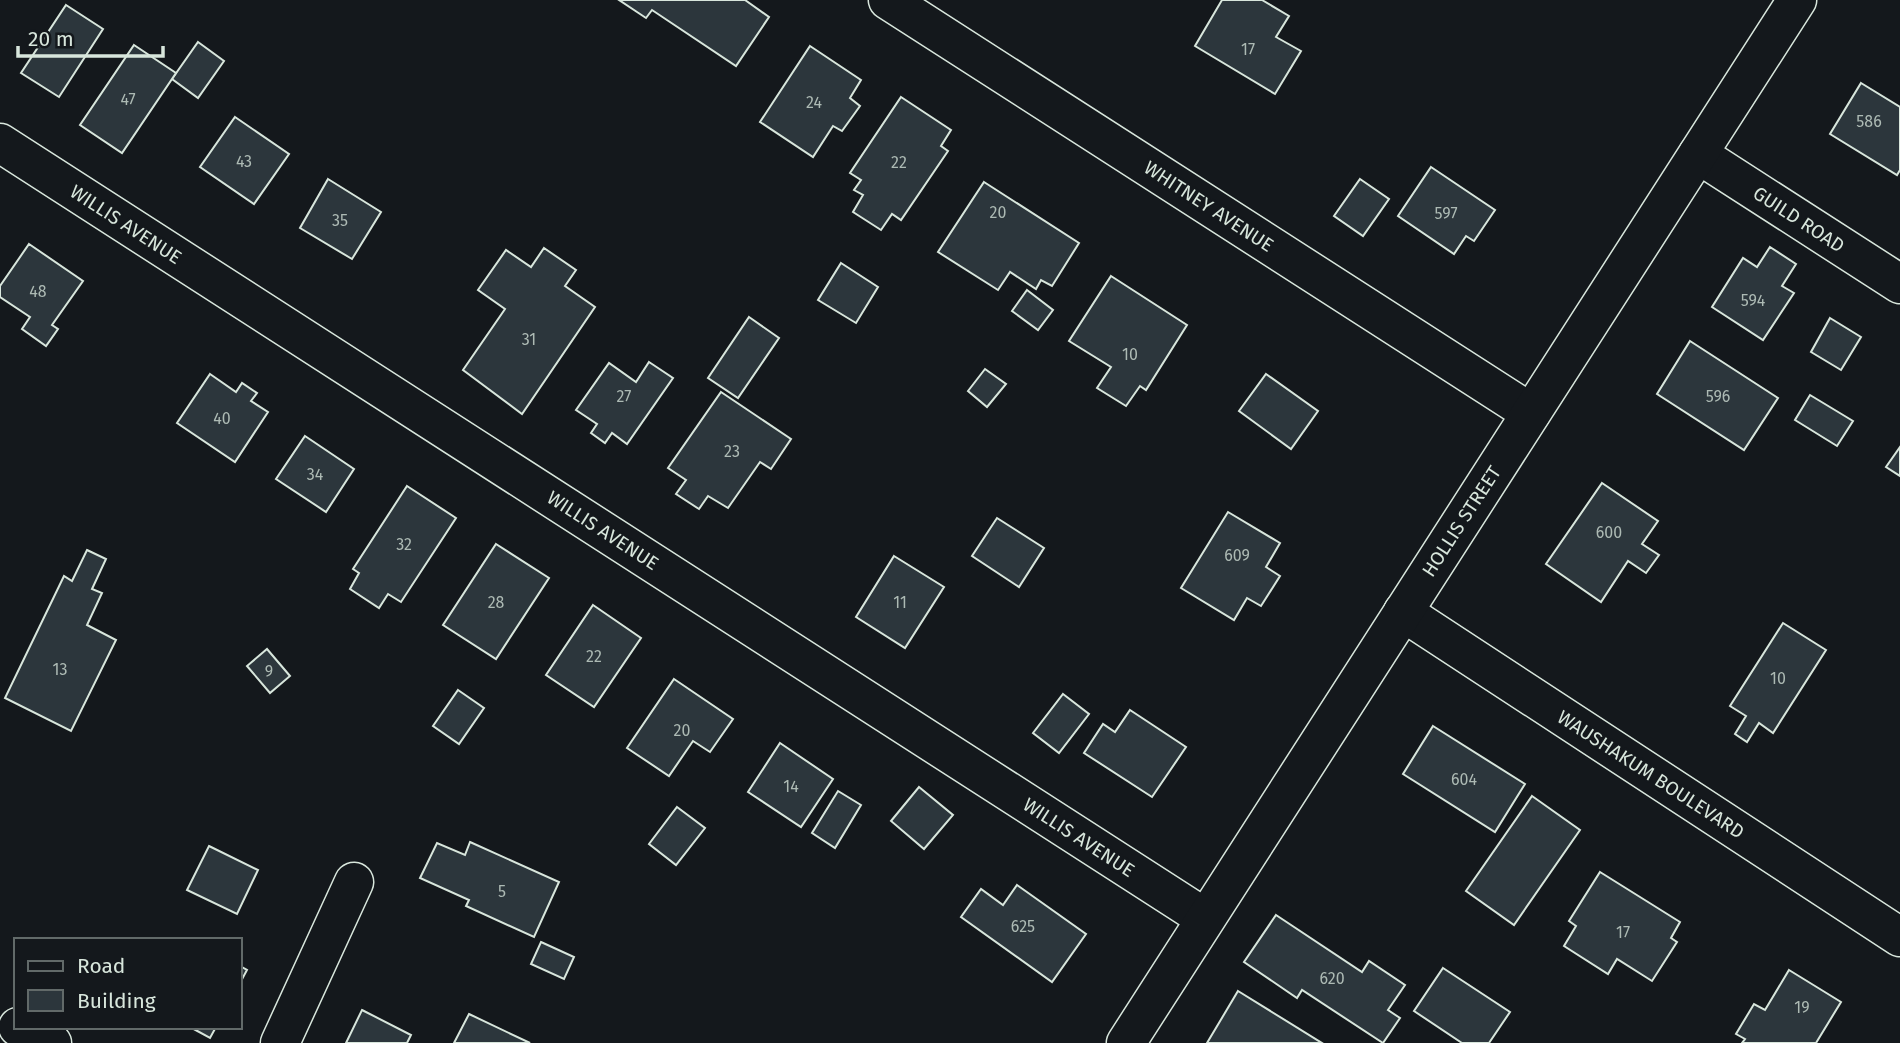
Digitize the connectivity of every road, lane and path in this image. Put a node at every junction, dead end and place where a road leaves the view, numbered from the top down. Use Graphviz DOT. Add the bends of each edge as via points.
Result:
graph roads {
  1 [pos="888,0"];
  2 [pos="1797,0"];
  3 [pos="0,143"];
  4 [pos="1698,154"];
  5 [pos="1900,284"];
  6 [pos="1531,413"];
  7 [pos="1403,612"];
  8 [pos="354,882"];
  9 [pos="1205,918"];
  10 [pos="1900,937"];
  11 [pos="21,1029"];
  12 [pos="52,1043"];
  13 [pos="281,1043"];
  14 [pos="1126,1043"];
  1 -- 6 [label="street, WHITNEY AVENUE"];
  2 -- 4 [label="street, HOLLIS STREET"];
  3 -- 9 [label="street, WILLIS AVENUE"];
  4 -- 5 [label="street, GUILD ROAD"];
  4 -- 6 [label="street, HOLLIS STREET"];
  6 -- 7 [label="street, HOLLIS STREET"];
  7 -- 9 [label="street, HOLLIS STREET"];
  7 -- 10 [label="street, WAUSHAKUM BOULEVARD"];
  8 -- 13 [label="street"];
  9 -- 14 [label="street, HOLLIS STREET"];
  11 -- 12 [label="street"];
}
